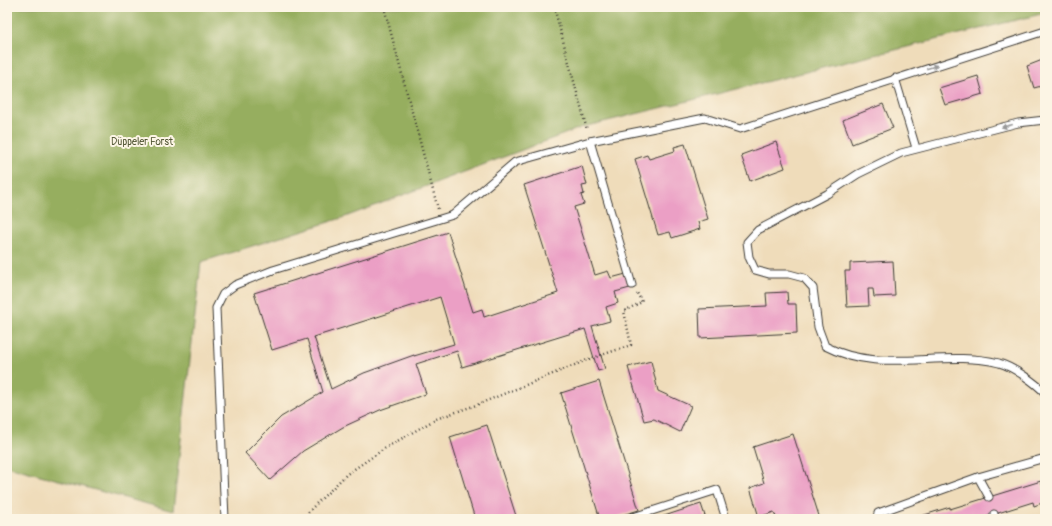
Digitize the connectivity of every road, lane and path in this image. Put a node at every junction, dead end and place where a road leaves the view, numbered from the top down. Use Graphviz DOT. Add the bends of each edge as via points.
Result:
graph roads {
  1 [pos="384,7"];
  2 [pos="554,7"];
  3 [pos="1045,31"];
  4 [pos="895,78"];
  5 [pos="1045,120"];
  6 [pos="590,141"];
  7 [pos="916,148"];
  8 [pos="440,219"];
  9 [pos="632,285"];
  10 [pos="1045,393"];
  11 [pos="1045,458"];
  12 [pos="978,477"];
  13 [pos="989,497"];
  14 [pos="225,519"];
  15 [pos="303,519"];
  16 [pos="627,519"];
  17 [pos="726,519"];
  18 [pos="877,519"];
  1 -- 8 [label="path"];
  2 -- 6 [label="path"];
  4 -- 3 [label="lane, one-way"];
  4 -- 6 [label="lane" via="740,128 705,118"];
  4 -- 7 [label="lane"];
  5 -- 7 [label="lane, one-way" via="1018,123"];
  6 -- 8 [label="lane" via="515,162 453,215"];
  6 -- 9 [label="lane"];
  7 -- 10 [label="lane" via="858,174 827,194 758,230 748,242 749,257 755,270 804,278 813,288 818,327 825,346 838,353 862,359 972,359 1000,364 1026,377"];
  8 -- 14 [label="lane" via="273,270 236,285 223,294 216,308"];
  9 -- 15 [label="path" via="642,302 624,311 631,345 436,419 347,474"];
  11 -- 12 [label="lane"];
  12 -- 13 [label="lane"];
  12 -- 18 [label="lane" via="878,513"];
  16 -- 17 [label="lane" via="716,490"];
}
